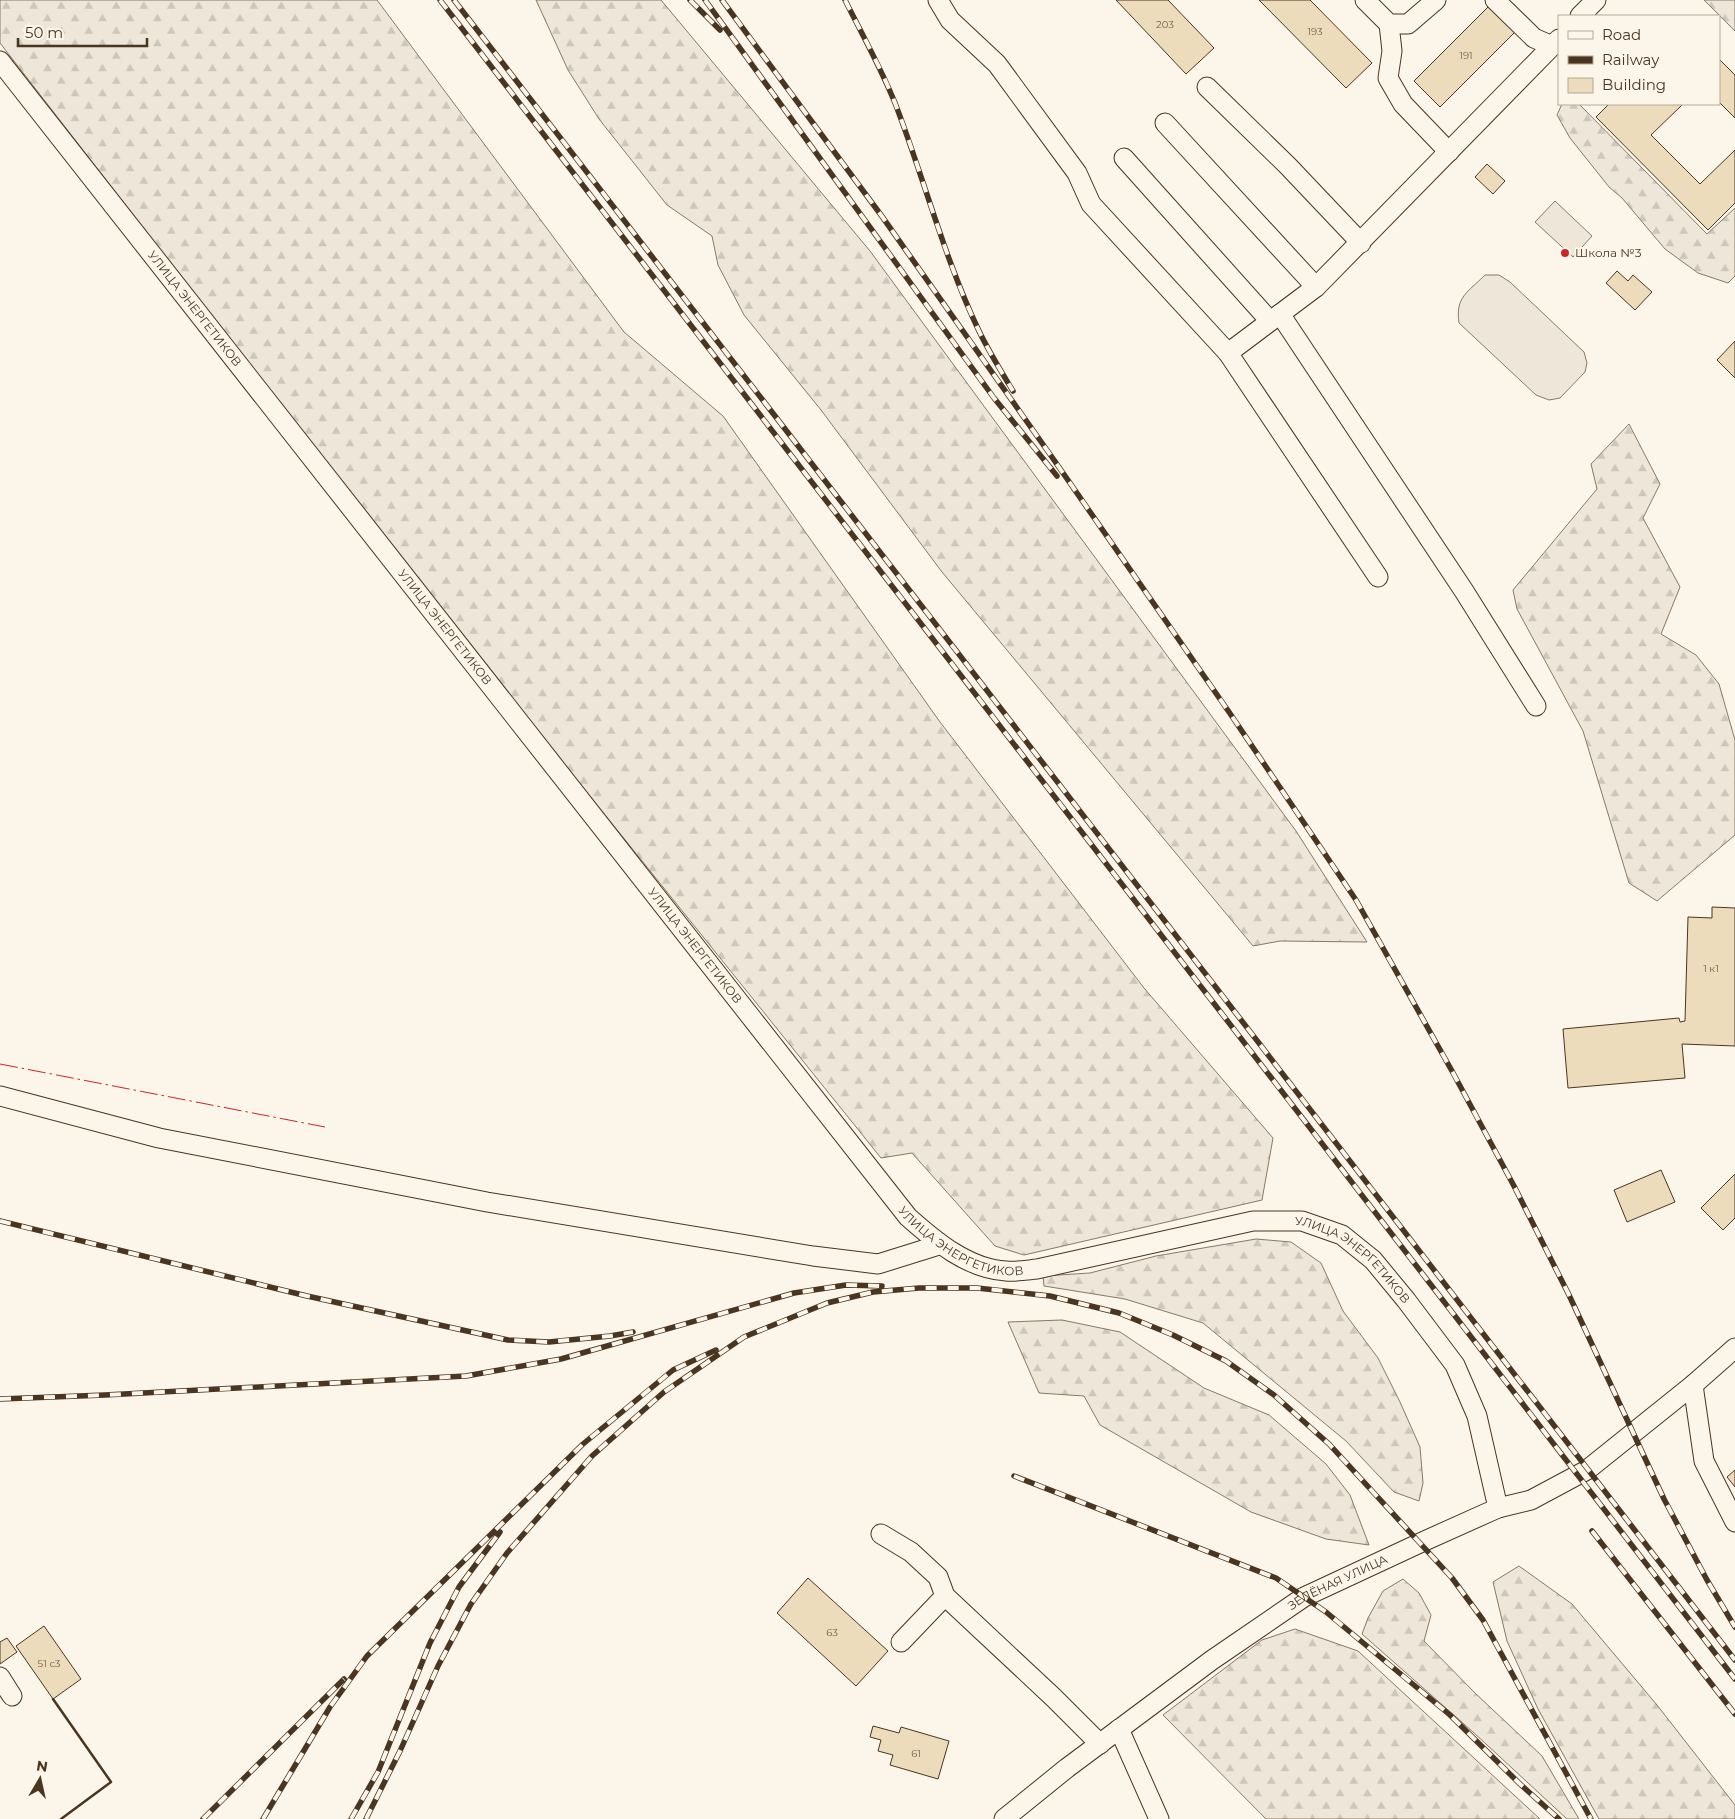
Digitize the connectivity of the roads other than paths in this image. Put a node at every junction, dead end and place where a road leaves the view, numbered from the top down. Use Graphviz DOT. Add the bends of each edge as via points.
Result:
graph roads {
  1 [pos="938,0"];
  2 [pos="1365,0"];
  3 [pos="1436,0"];
  4 [pos="1495,0"];
  5 [pos="1596,0"];
  6 [pos="1581,15"];
  7 [pos="1389,24"];
  8 [pos="1555,42"];
  9 [pos="0,61"];
  10 [pos="1208,87"];
  11 [pos="1165,123"];
  12 [pos="1449,152"];
  13 [pos="1124,158"];
  14 [pos="1361,243"];
  15 [pos="1316,287"];
  16 [pos="1275,317"];
  17 [pos="1228,353"];
  18 [pos="1378,577"];
  19 [pos="1536,706"];
  20 [pos="0,1096"];
  21 [pos="939,1245"];
  22 [pos="1735,1348"];
  23 [pos="1692,1385"];
  24 [pos="1498,1508"];
  25 [pos="1735,1522"];
  26 [pos="881,1534"];
  27 [pos="945,1596"];
  28 [pos="900,1642"];
  29 [pos="0,1677"];
  30 [pos="12,1696"];
  31 [pos="1119,1729"];
  32 [pos="1100,1744"];
  33 [pos="1004,1819"];
  34 [pos="1159,1819"];
  1 -- 17 [label="street" via="950,20 997,64 1077,172 1091,204"];
  2 -- 7 [label="street"];
  3 -- 7 [label="street" via="1408,24"];
  4 -- 8 [label="street" via="1534,38"];
  5 -- 6 [label="street"];
  7 -- 12 [label="street" via="1392,51 1388,78 1403,104"];
  8 -- 12 [label="street"];
  9 -- 21 [label="street, УЛИЦА ЭНЕРГЕТИКОВ" via="883,1187 908,1217"];
  10 -- 14 [label="street"];
  11 -- 15 [label="street"];
  12 -- 14 [label="street"];
  13 -- 16 [label="street"];
  14 -- 15 [label="street"];
  15 -- 16 [label="street"];
  16 -- 17 [label="street"];
  16 -- 19 [label="street" via="1464,591"];
  17 -- 18 [label="street"];
  20 -- 21 [label="street" via="159,1138 487,1202 813,1256 878,1264"];
  21 -- 24 [label="street, УЛИЦА ЭНЕРГЕТИКОВ" via="983,1268 1006,1272 1037,1269 1253,1221 1302,1221 1342,1235 1373,1260 1455,1365 1477,1416"];
  22 -- 23 [label="street, ЗЕЛЁНАЯ УЛИЦА"];
  23 -- 24 [label="street, ЗЕЛЁНАЯ УЛИЦА" via="1588,1470 1532,1500"];
  23 -- 25 [label="street" via="1704,1461"];
  24 -- 31 [label="street, ЗЕЛЁНАЯ УЛИЦА" via="1304,1597"];
  26 -- 27 [label="street" via="911,1552 938,1577"];
  27 -- 28 [label="street"];
  27 -- 32 [label="street"];
  29 -- 30 [label="street"];
  31 -- 32 [label="street, ЗЕЛЁНАЯ УЛИЦА"];
  31 -- 34 [label="street"];
  32 -- 33 [label="street, ЗЕЛЁНАЯ УЛИЦА"];
}
